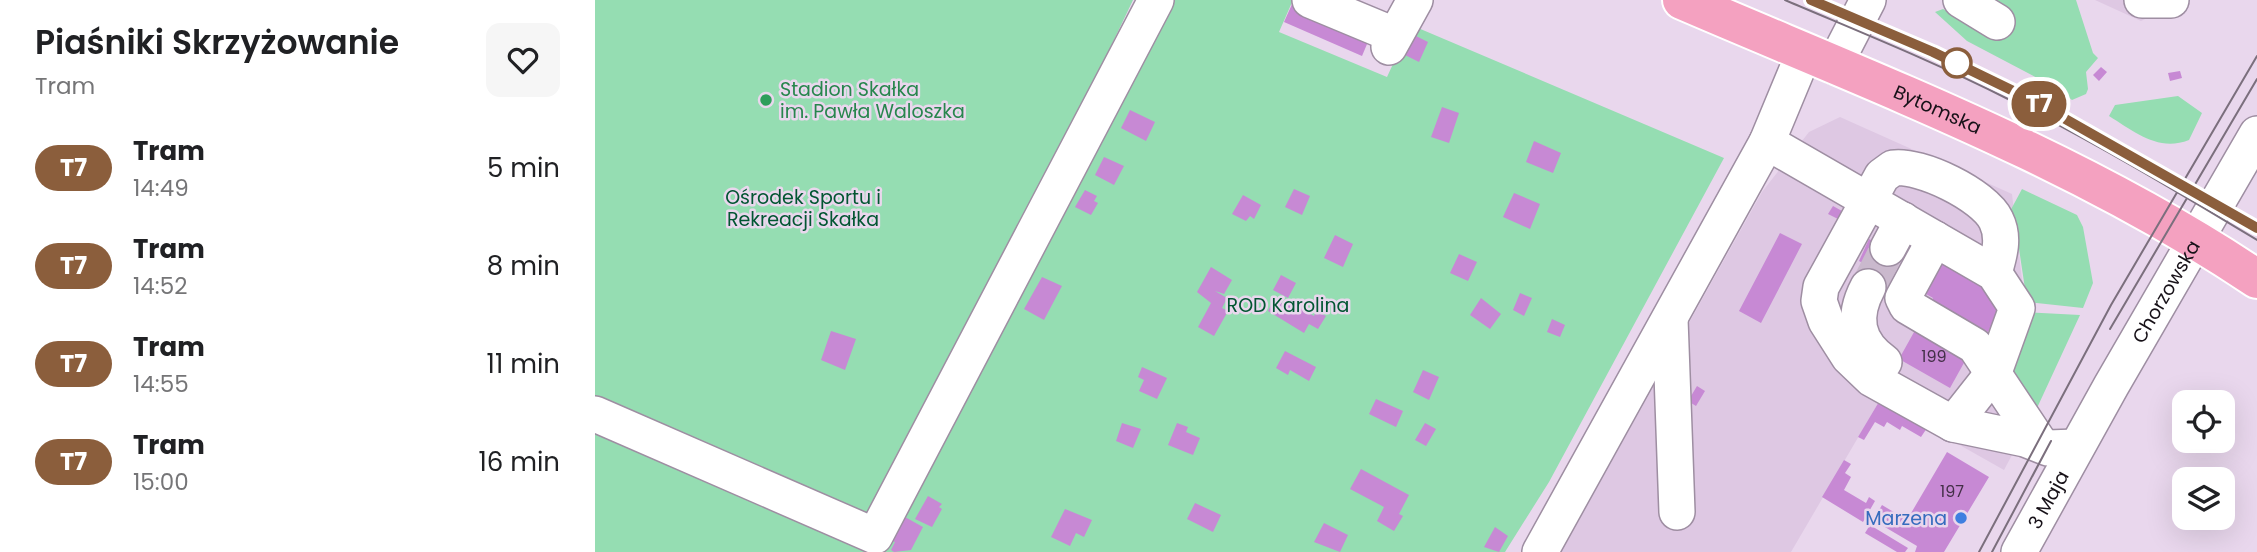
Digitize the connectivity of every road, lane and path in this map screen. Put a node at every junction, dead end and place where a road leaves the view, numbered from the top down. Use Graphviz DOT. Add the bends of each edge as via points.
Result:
graph roads {
  1 [pos="1156,0"];
  2 [pos="1310,0"];
  3 [pos="1415,0"];
  4 [pos="1682,0"];
  5 [pos="1868,0"];
  6 [pos="1961,0"];
  7 [pos="2142,0"];
  8 [pos="2171,0"];
  9 [pos="1997,22"];
  10 [pos="1819,59"];
  11 [pos="2257,134"];
  12 [pos="1767,142"];
  13 [pos="1868,200"];
  14 [pos="1935,239"];
  15 [pos="2196,239"];
  16 [pos="1994,273"];
  17 [pos="2257,279"];
  18 [pos="1868,287"];
  19 [pos="1670,318"];
  20 [pos="1994,372"];
  21 [pos="595,414"];
  22 [pos="1966,420"];
  23 [pos="2039,442"];
  24 [pos="2076,447"];
  25 [pos="1677,512"];
  26 [pos="1540,552"];
  27 [pos="2019,552"];
  1 -- 21 [label="street" via="875,536"];
  2 -- 3 [label="street" via="1391,41"];
  4 -- 10 [label="main road, Bytomska"];
  5 -- 10 [label="street"];
  6 -- 9 [label="street"];
  7 -- 8 [label="street"];
  10 -- 12 [label="street"];
  10 -- 15 [label="main road, Bytomska" via="2073,172"];
  11 -- 15 [label="street, Chorzowska"];
  12 -- 13 [label="street"];
  12 -- 19 [label="street"];
  13 -- 14 [label="street" via="1896,234"];
  13 -- 16 [label="street" via="1882,176 1903,166 1962,190 1979,200 1997,221 2002,246"];
  13 -- 22 [label="street" via="1821,287 1819,301 1826,321 1849,357 1872,379"];
  14 -- 16 [label="street"];
  14 -- 20 [label="street" via="1903,298 1907,306 1975,346"];
  15 -- 17 [label="main road, Bytomska"];
  15 -- 24 [label="street, Chorzowska"];
  16 -- 20 [label="street" via="2017,308"];
  18 -- 22 [label="street" via="1858,313 1858,329 1871,352"];
  19 -- 25 [label="street"];
  19 -- 26 [label="street"];
  20 -- 22 [label="street"];
  20 -- 23 [label="street"];
  22 -- 23 [label="street"];
  23 -- 24 [label="street" via="2048,448"];
  24 -- 27 [label="street, 3 Maja"];
}
